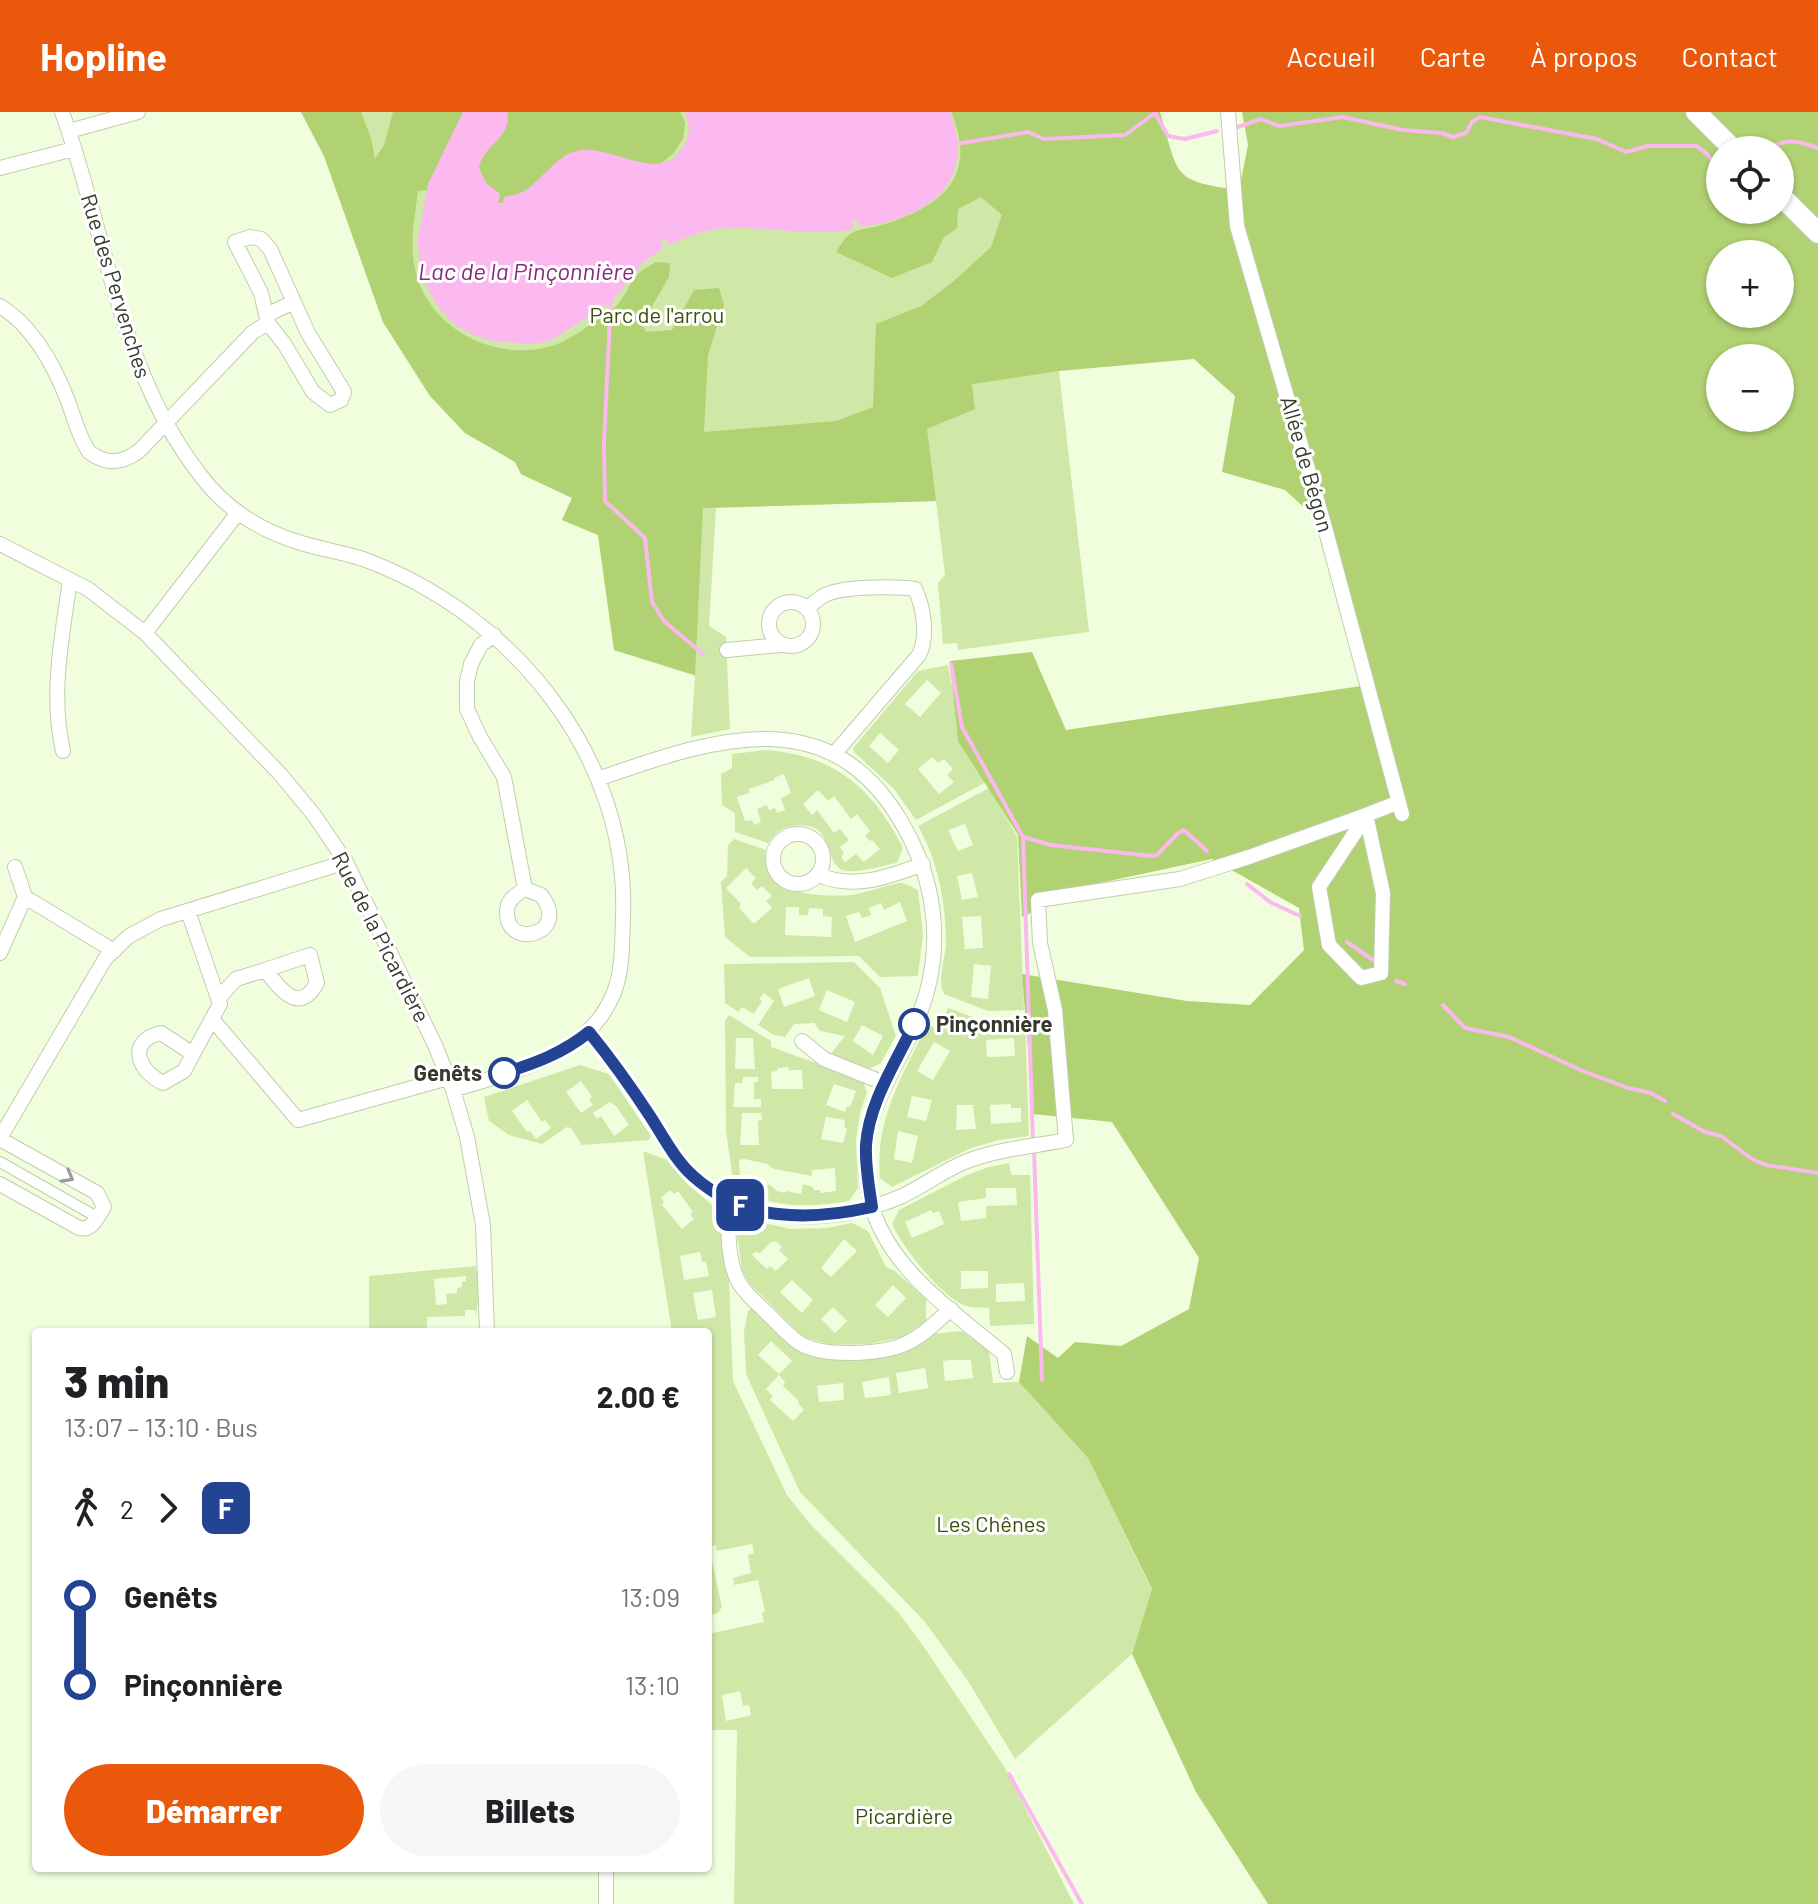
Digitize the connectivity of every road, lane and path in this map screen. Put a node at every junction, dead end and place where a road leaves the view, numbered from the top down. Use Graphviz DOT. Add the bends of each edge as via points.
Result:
graph roads {
  1 [pos="62,112"];
  2 [pos="138,112"];
  3 [pos="1228,112"];
  4 [pos="1696,112"];
  5 [pos="69,131"];
  6 [pos="1720,136"];
  7 [pos="74,149"];
  8 [pos="0,168"];
  9 [pos="1794,209"];
  10 [pos="1818,233"];
  11 [pos="294,302"];
  12 [pos="0,306"];
  13 [pos="267,319"];
  14 [pos="166,422"];
  15 [pos="237,514"];
  16 [pos="0,544"];
  17 [pos="70,580"];
  18 [pos="808,608"];
  19 [pos="145,633"];
  20 [pos="494,635"];
  21 [pos="781,645"];
  22 [pos="727,650"];
  23 [pos="63,751"];
  24 [pos="835,753"];
  25 [pos="598,779"];
  26 [pos="1366,815"];
  27 [pos="346,862"];
  28 [pos="923,864"];
  29 [pos="15,867"];
  30 [pos="819,875"];
  31 [pos="525,889"];
  32 [pos="25,897"];
  33 [pos="188,911"];
  34 [pos="5,930"];
  35 [pos="114,951"];
  36 [pos="0,953"];
  37 [pos="265,970"];
  38 [pos="218,999"];
  39 [pos="212,1019"];
  40 [pos="589,1032"];
  41 [pos="802,1041"];
  42 [pos="193,1054"];
  43 [pos="884,1083"];
  44 [pos="451,1084"];
  45 [pos="0,1138"];
  46 [pos="0,1162"];
  47 [pos="0,1184"];
  48 [pos="729,1200"];
  49 [pos="872,1207"];
  50 [pos="97,1217"];
  51 [pos="951,1309"];
  52 [pos="487,1328"];
  53 [pos="1007,1372"];
  54 [pos="606,1872"];
  55 [pos="606,1904"];
  1 -- 5 [label="street, Rue des Pervenches"];
  2 -- 5 [label="street"];
  3 -- 26 [label="street, Allée de Bégon" via="1237,226 1401,808"];
  4 -- 6 [label="main road"];
  5 -- 7 [label="street, Rue des Pervenches"];
  7 -- 8 [label="street"];
  7 -- 14 [label="street, Rue des Pervenches" via="123,325"];
  9 -- 10 [label="main road"];
  11 -- 13 [label="street"];
  11 -- 13 [label="street" via="261,239 235,242 261,293"];
  11 -- 13 [label="street" via="344,392 341,400 330,405 322,401"];
  12 -- 14 [label="street" via="43,350 89,452 99,459 119,462 139,451"];
  13 -- 14 [label="street"];
  14 -- 15 [label="street, Rue des Pervenches" via="202,478"];
  15 -- 19 [label="street"];
  15 -- 20 [label="street, Rue des Pervenches" via="296,542 362,559 394,574"];
  16 -- 17 [label="street, Rue de la Picardière"];
  17 -- 19 [label="street, Rue de la Picardière"];
  17 -- 23 [label="street" via="55,692"];
  18 -- 21 [label="street" via="814,623 810,638 797,647"];
  18 -- 21 [label="street" via="793,602 778,605 769,618 770,634"];
  18 -- 24 [label="street" via="839,591 904,587 915,589 919,599 925,644"];
  19 -- 27 [label="street, Rue de la Picardière" via="281,775"];
  20 -- 25 [label="street, Rue des Pervenches" via="554,700"];
  20 -- 31 [label="street" via="471,664 467,709 504,777"];
  21 -- 22 [label="street"];
  24 -- 25 [label="street" via="787,740 739,740"];
  24 -- 28 [label="street" via="856,766 891,805"];
  25 -- 40 [label="street, Rue des Pervenches" via="617,834 624,896 618,980"];
  26 -- 26 [label="street" via="1383,893 1381,973 1361,978 1329,945 1319,887"];
  26 -- 49 [label="street" via="1180,879 1038,900 1040,943 1055,1010 1066,1140 968,1161"];
  27 -- 33 [label="street"];
  27 -- 44 [label="street, Rue de la Picardière"];
  28 -- 30 [label="street" via="853,883"];
  28 -- 43 [label="street" via="933,913 932,966 926,995"];
  29 -- 32 [label="street"];
  32 -- 34 [label="street"];
  32 -- 35 [label="street"];
  33 -- 35 [label="street" via="129,936"];
  33 -- 38 [label="street"];
  34 -- 36 [label="street"];
  35 -- 45 [label="street"];
  37 -- 38 [label="street" via="236,979"];
  38 -- 39 [label="street"];
  39 -- 42 [label="street"];
  39 -- 44 [label="street, Rue des Pervenches" via="298,1120"];
  40 -- 44 [label="street, Rue des Pervenches" via="539,1062"];
  40 -- 48 [label="street" via="691,1174"];
  41 -- 43 [label="street" via="824,1059"];
  43 -- 49 [label="street" via="866,1145"];
  44 -- 52 [label="street, Rue de la Picardière" via="483,1225"];
  45 -- 50 [label="street, one-way" via="97,1193 104,1207"];
  46 -- 50 [label="street"];
  47 -- 50 [label="street" via="79,1228 92,1226"];
  48 -- 49 [label="street" via="749,1209 795,1216"];
  48 -- 51 [label="street" via="735,1273 741,1286 799,1343 860,1353 886,1349 907,1343"];
  49 -- 51 [label="street" via="900,1260"];
  51 -- 53 [label="street" via="1004,1354"];
  54 -- 55 [label="street"];
}
